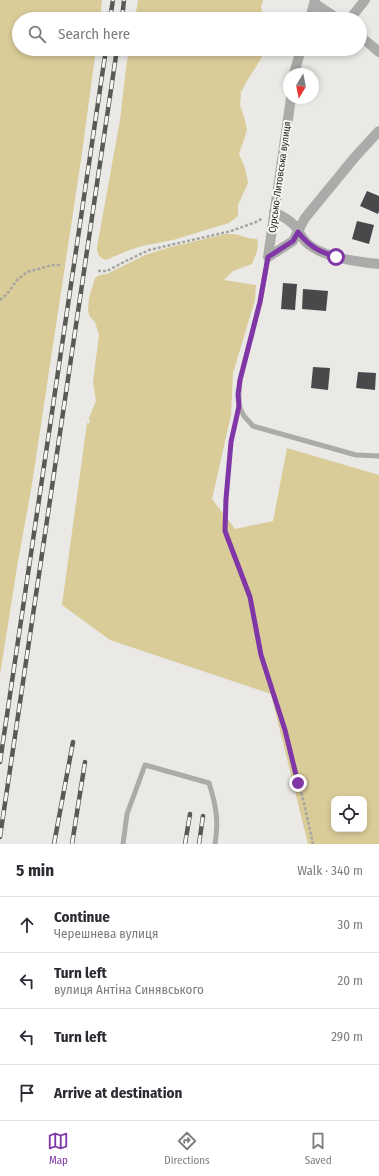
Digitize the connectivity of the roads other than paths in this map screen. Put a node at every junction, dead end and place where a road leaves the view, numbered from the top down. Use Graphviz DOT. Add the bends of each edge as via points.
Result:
graph roads {
  1 [pos="365,0"];
  2 [pos="315,2"];
  3 [pos="312,12"];
  4 [pos="329,12"];
  5 [pos="356,12"];
  6 [pos="367,42"];
  7 [pos="379,52"];
  8 [pos="299,56"];
  9 [pos="296,68"];
  10 [pos="290,104"];
  11 [pos="379,131"];
  12 [pos="274,212"];
  13 [pos="298,232"];
  14 [pos="268,257"];
  15 [pos="379,264"];
  16 [pos="379,456"];
  17 [pos="122,844"];
  18 [pos="215,844"];
  1 -- 5 [label="street"];
  2 -- 3 [label="street"];
  2 -- 4 [label="street"];
  6 -- 7 [label="street"];
  8 -- 9 [label="street"];
  10 -- 12 [label="street, Сурсько-Литовська вулиця"];
  11 -- 13 [label="street" via="315,205"];
  12 -- 13 [label="street" via="286,218"];
  12 -- 14 [label="street, Сурсько-Литовська вулиця"];
  13 -- 14 [label="street" via="293,241"];
  13 -- 15 [label="street" via="307,244 322,252 359,262"];
  14 -- 16 [label="lane" via="260,302 240,380 239,406 244,416 253,426 356,455"];
  17 -- 18 [label="lane" via="127,814 145,765 209,783 215,800"];
}
